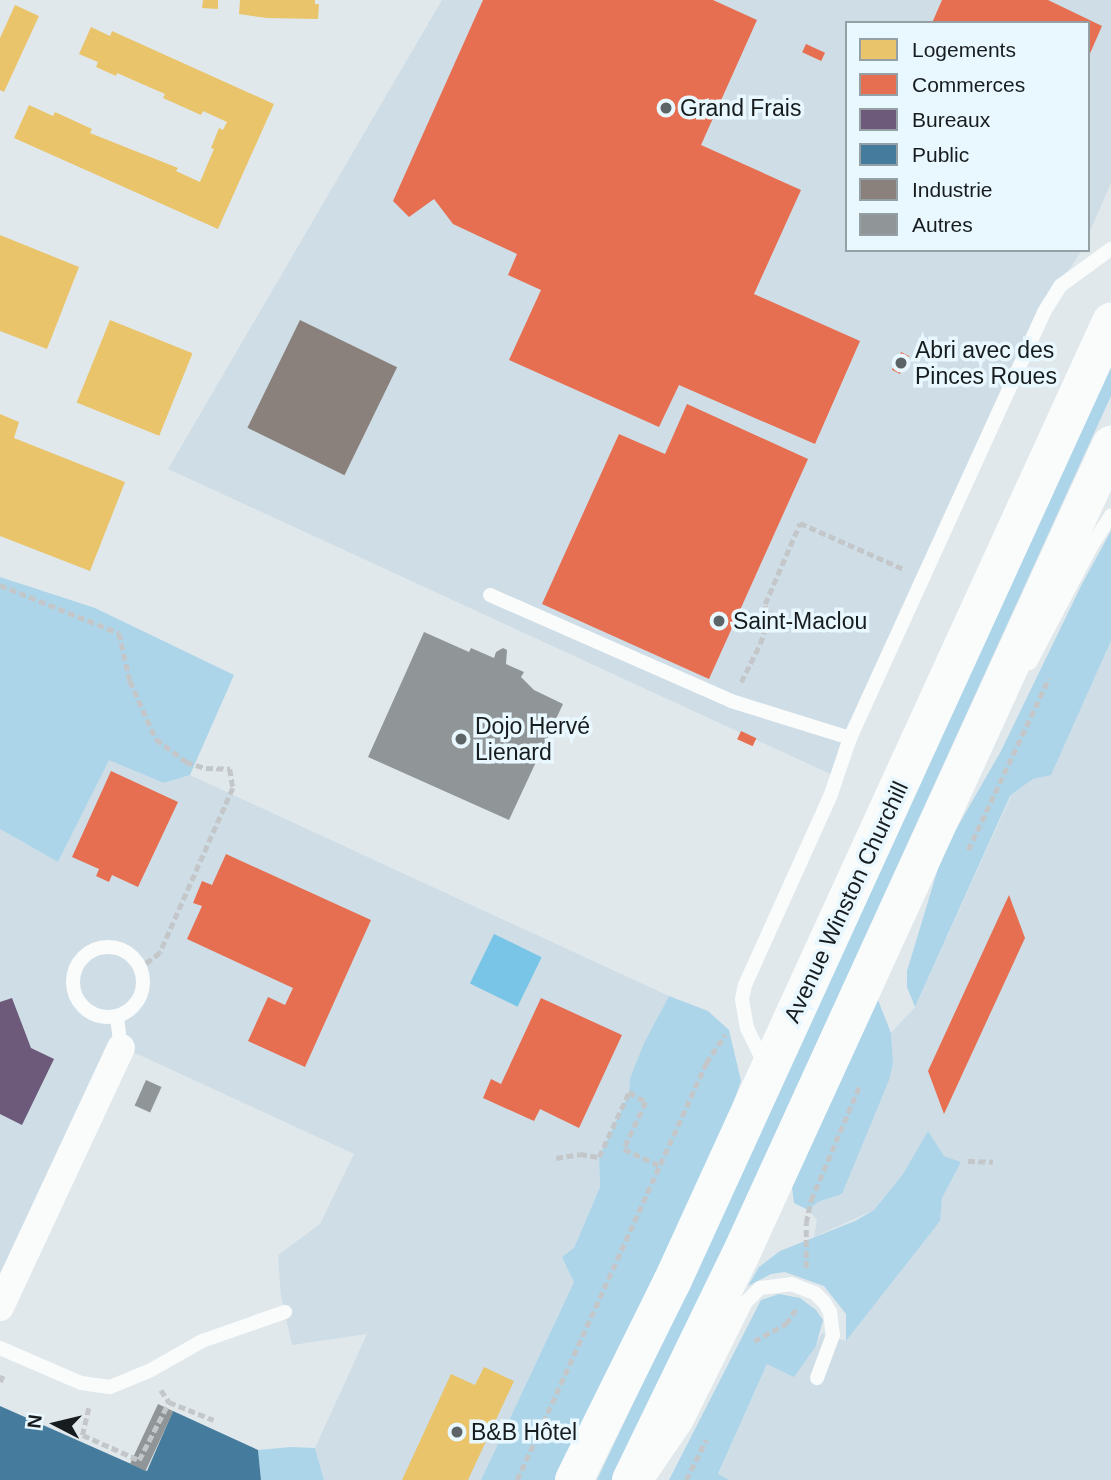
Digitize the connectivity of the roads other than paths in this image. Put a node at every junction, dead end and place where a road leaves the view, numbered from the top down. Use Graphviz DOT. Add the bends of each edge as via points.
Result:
graph roads {
  1 [pos="1111,249"];
  2 [pos="1111,322"];
  3 [pos="1111,445"];
  4 [pos="1111,516"];
  5 [pos="490,595"];
  6 [pos="849,738"];
  7 [pos="974,746"];
  8 [pos="117,1017"];
  9 [pos="121,1048"];
  10 [pos="769,1071"];
  11 [pos="0,1307"];
  12 [pos="285,1312"];
  13 [pos="0,1348"];
  14 [pos="817,1378"];
  15 [pos="574,1480"];
  16 [pos="631,1480"];
  17 [pos="647,1480"];
  1 -- 6 [label="lane" via="1060,286 1044,312"];
  2 -- 10 [label="main road, Avenue Winston Churchill"];
  3 -- 7 [label="main road"];
  4 -- 7 [label="lane" via="1037,652"];
  5 -- 6 [label="lane" via="731,701"];
  6 -- 10 [label="lane" via="830,797 745,985 743,1013 753,1045"];
  7 -- 16 [label="main road" via="746,1244"];
  8 -- 8 [label="lane" via="94,1015 72,988 76,966 92,950 115,947 126,951 141,968 142,992 137,1003"];
  8 -- 9 [label="lane"];
  9 -- 11 [label="street"];
  10 -- 15 [label="main road, Avenue Winston Churchill" via="673,1282"];
  12 -- 13 [label="lane" via="202,1341 110,1387 97,1387"];
  14 -- 17 [label="lane" via="833,1335 824,1302 804,1288 769,1285 751,1294 685,1424"];
}
